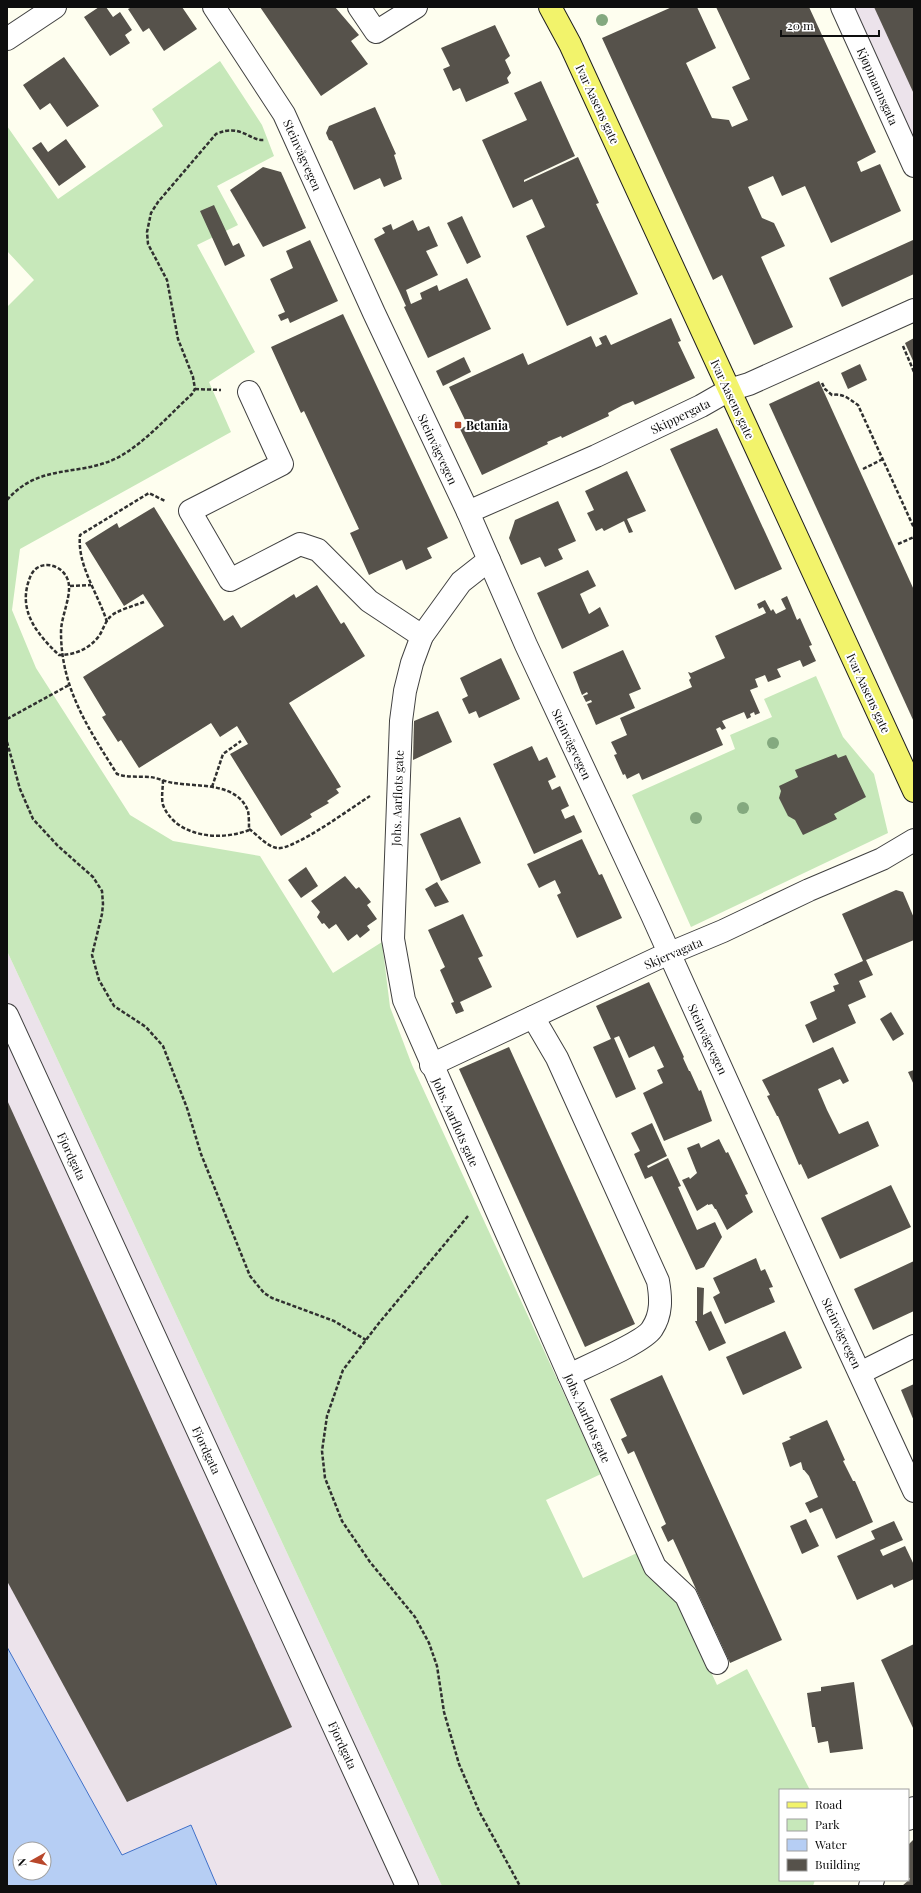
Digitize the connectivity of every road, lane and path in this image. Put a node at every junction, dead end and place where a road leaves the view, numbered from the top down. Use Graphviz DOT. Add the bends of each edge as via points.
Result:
graph roads {
  1 [pos="55,7"];
  2 [pos="214,7"];
  3 [pos="358,7"];
  4 [pos="416,7"];
  5 [pos="550,7"];
  6 [pos="842,7"];
  7 [pos="7,39"];
  8 [pos="288,121"];
  9 [pos="914,166"];
  10 [pos="914,310"];
  11 [pos="821,381"];
  12 [pos="729,390"];
  13 [pos="249,392"];
  14 [pos="883,459"];
  15 [pos="863,469"];
  16 [pos="149,493"];
  17 [pos="7,500"];
  18 [pos="468,512"];
  19 [pos="914,528"];
  20 [pos="914,536"];
  21 [pos="898,544"];
  22 [pos="489,560"];
  23 [pos="91,585"];
  24 [pos="70,586"];
  25 [pos="144,602"];
  26 [pos="107,622"];
  27 [pos="422,636"];
  28 [pos="63,655"];
  29 [pos="69,686"];
  30 [pos="7,719"];
  31 [pos="241,741"];
  32 [pos="7,742"];
  33 [pos="163,780"];
  34 [pos="398,782"];
  35 [pos="212,787"];
  36 [pos="914,791"];
  37 [pos="249,830"];
  38 [pos="914,840"];
  39 [pos="662,956"];
  40 [pos="7,1015"];
  41 [pos="533,1017"];
  42 [pos="431,1065"];
  43 [pos="490,1199"];
  44 [pos="366,1340"];
  45 [pos="914,1346"];
  46 [pos="860,1373"];
  47 [pos="568,1376"];
  48 [pos="914,1491"];
  49 [pos="717,1663"];
  50 [pos="914,1808"];
  51 [pos="909,1817"];
  52 [pos="407,1886"];
  53 [pos="520,1886"];
  1 -- 7 [label="street"];
  2 -- 8 [label="street, Steinvågvegen"];
  3 -- 4 [label="street" via="376,32"];
  5 -- 12 [label="main road, Ivar Aasens gate" via="570,44"];
  6 -- 9 [label="street, Kjøpmannsgata"];
  8 -- 17 [label="path" via="263,141 237,131 216,134 150,213 146,232 148,244 166,280 178,339 193,378 195,389 192,394 117,458 38,477 14,492"];
  8 -- 18 [label="street, Steinvågvegen" via="374,313"];
  10 -- 12 [label="street, Skippergata" via="749,384"];
  11 -- 14 [label="path" via="832,395 846,396 858,405"];
  12 -- 18 [label="street, Skippergata" via="596,456"];
  12 -- 36 [label="main road, Ivar Aasens gate"];
  13 -- 27 [label="street" via="282,464 190,511 230,580 300,544 318,550 369,601"];
  14 -- 15 [label="path"];
  14 -- 19 [label="path"];
  16 -- 23 [label="path" via="80,535 80,555"];
  18 -- 22 [label="street, Steinvågvegen"];
  20 -- 21 [label="path"];
  22 -- 27 [label="street, Johs. Aarflots gate" via="461,582"];
  22 -- 39 [label="street, Steinvågvegen"];
  23 -- 24 [label="path"];
  23 -- 26 [label="path"];
  24 -- 28 [label="path" via="61,630"];
  24 -- 28 [label="path" via="61,570 47,565 32,573 27,586 31,622 41,638 59,655"];
  25 -- 26 [label="path" via="111,615"];
  26 -- 28 [label="path" via="99,636 86,648 76,654"];
  27 -- 34 [label="street, Johs. Aarflots gate" via="405,691"];
  28 -- 29 [label="path"];
  29 -- 30 [label="path"];
  29 -- 33 [label="path" via="78,708 117,774"];
  31 -- 35 [label="path" via="223,754"];
  32 -- 44 [label="path" via="20,789 33,819 92,877 102,891 102,914 92,955 99,980 114,1006 146,1027 163,1046 187,1108 201,1154 250,1276 264,1293 272,1298 334,1321"];
  33 -- 35 [label="path"];
  33 -- 37 [label="path" via="164,806 175,821 188,829 222,837"];
  34 -- 37 [label="path" via="288,846 277,848"];
  34 -- 42 [label="street, Johs. Aarflots gate" via="393,939 404,1000"];
  35 -- 37 [label="path" via="228,792 243,803 248,812"];
  38 -- 39 [label="street, Skjervagata" via="882,859"];
  39 -- 41 [label="street, Skjervagata"];
  39 -- 46 [label="street, Steinvågvegen"];
  40 -- 52 [label="street, Fjordgata"];
  41 -- 42 [label="street, Skjervagata"];
  41 -- 47 [label="street" via="557,1058 658,1281 661,1298 652,1330 637,1341"];
  42 -- 43 [label="street, Johs. Aarflots gate"];
  43 -- 44 [label="path" via="473,1211 449,1237"];
  43 -- 47 [label="street, Johs. Aarflots gate"];
  44 -- 53 [label="path" via="343,1370 331,1401 322,1451 325,1478 352,1538 421,1627 437,1666 444,1712 459,1764 479,1811"];
  45 -- 46 [label="street"];
  46 -- 48 [label="street, Steinvågvegen"];
  47 -- 49 [label="street, Johs. Aarflots gate" via="655,1567 686,1596"];
  50 -- 51 [label="street"];
}
